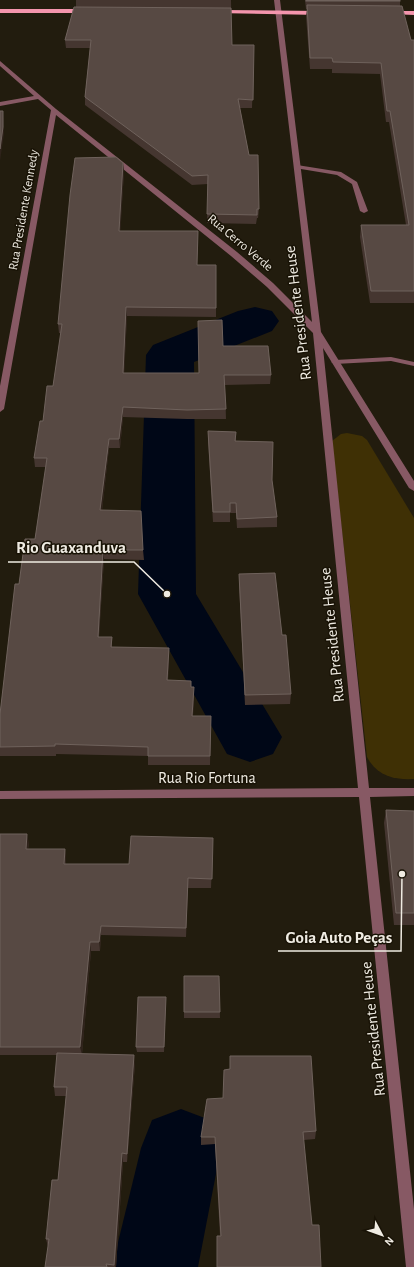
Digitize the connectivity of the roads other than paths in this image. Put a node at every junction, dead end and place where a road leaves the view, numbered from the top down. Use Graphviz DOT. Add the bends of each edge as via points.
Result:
graph roads {
  1 [pos="277,0"];
  2 [pos="0,11"];
  3 [pos="95,11"];
  4 [pos="215,12"];
  5 [pos="278,12"];
  6 [pos="326,13"];
  7 [pos="382,13"];
  8 [pos="414,13"];
  9 [pos="0,64"];
  10 [pos="39,97"];
  11 [pos="0,104"];
  12 [pos="54,110"];
  13 [pos="297,167"];
  14 [pos="364,211"];
  15 [pos="317,332"];
  16 [pos="335,362"];
  17 [pos="414,364"];
  18 [pos="0,409"];
  19 [pos="414,488"];
  20 [pos="365,792"];
  21 [pos="414,792"];
  22 [pos="0,795"];
  23 [pos="413,1267"];
  1 -- 5 [label="street, Rua Presidente Heuse"];
  2 -- 3 [label="main road"];
  4 -- 5 [label="main road"];
  5 -- 6 [label="main road"];
  5 -- 13 [label="street, Rua Presidente Heuse"];
  7 -- 8 [label="main road"];
  9 -- 10 [label="street, Rua Cerro Verde"];
  10 -- 11 [label="street"];
  10 -- 12 [label="street, Rua Cerro Verde"];
  12 -- 15 [label="street, Rua Cerro Verde" via="234,254"];
  12 -- 18 [label="street, Rua Presidente Kennedy"];
  13 -- 14 [label="street" via="339,173 355,183"];
  13 -- 15 [label="street, Rua Presidente Heuse"];
  15 -- 16 [label="street, Rua Cerro Verde"];
  15 -- 20 [label="street, Rua Presidente Heuse"];
  16 -- 17 [label="street" via="391,359"];
  16 -- 19 [label="street, Rua Cerro Verde"];
  20 -- 21 [label="street, Rua Rio Fortuna"];
  20 -- 22 [label="street, Rua Rio Fortuna"];
  20 -- 23 [label="street, Rua Presidente Heuse"];
}
